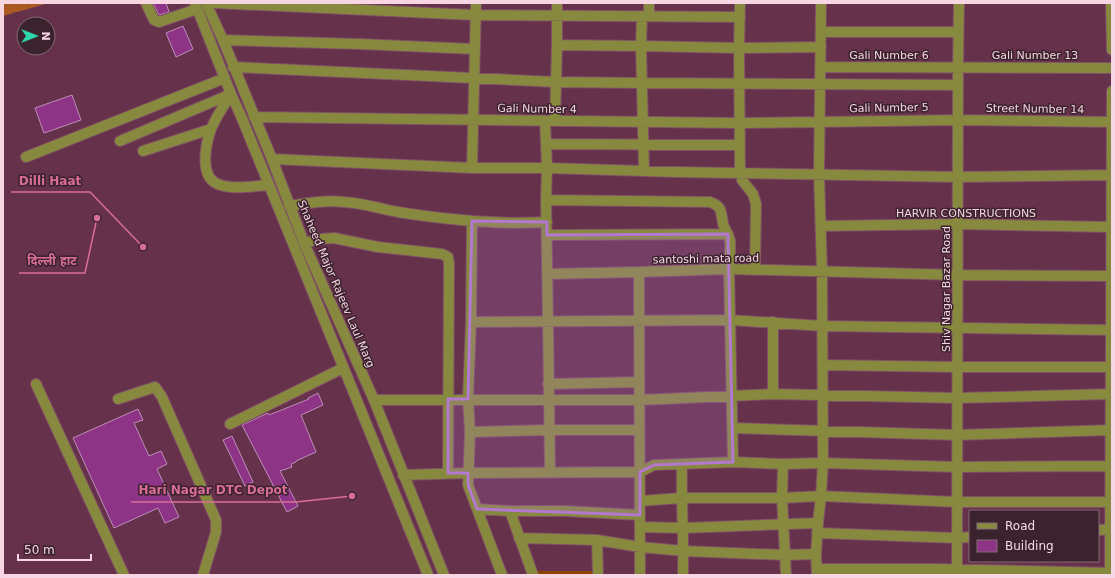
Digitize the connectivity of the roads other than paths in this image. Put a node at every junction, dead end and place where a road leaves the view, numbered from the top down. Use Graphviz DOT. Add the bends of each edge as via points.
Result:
graph roads {
  1 [pos="146,3"];
  2 [pos="206,3"];
  3 [pos="214,3"];
  4 [pos="476,3"];
  5 [pos="557,3"];
  6 [pos="649,3"];
  7 [pos="740,3"];
  8 [pos="821,3"];
  9 [pos="959,3"];
  10 [pos="1112,3"];
  11 [pos="196,6"];
  12 [pos="557,14"];
  13 [pos="475,15"];
  14 [pos="645,16"];
  15 [pos="740,17"];
  16 [pos="821,32"];
  17 [pos="958,32"];
  18 [pos="1112,32"];
  19 [pos="223,40"];
  20 [pos="557,45"];
  21 [pos="641,46"];
  22 [pos="739,48"];
  23 [pos="821,48"];
  24 [pos="474,49"];
  25 [pos="1112,50"];
  26 [pos="233,67"];
  27 [pos="820,67"];
  28 [pos="958,67"];
  29 [pos="1112,68"];
  30 [pos="225,78"];
  31 [pos="474,78"];
  32 [pos="556,82"];
  33 [pos="642,83"];
  34 [pos="740,84"];
  35 [pos="820,84"];
  36 [pos="958,85"];
  37 [pos="1112,91"];
  38 [pos="231,94"];
  39 [pos="254,117"];
  40 [pos="472,120"];
  41 [pos="958,120"];
  42 [pos="550,121"];
  43 [pos="820,121"];
  44 [pos="643,122"];
  45 [pos="1112,122"];
  46 [pos="740,123"];
  47 [pos="211,129"];
  48 [pos="120,141"];
  49 [pos="546,144"];
  50 [pos="643,144"];
  51 [pos="740,146"];
  52 [pos="143,151"];
  53 [pos="26,157"];
  54 [pos="272,159"];
  55 [pos="472,168"];
  56 [pos="547,168"];
  57 [pos="644,172"];
  58 [pos="740,173"];
  59 [pos="819,174"];
  60 [pos="1112,175"];
  61 [pos="958,177"];
  62 [pos="269,185"];
  63 [pos="546,200"];
  64 [pos="289,206"];
  65 [pos="472,221"];
  66 [pos="547,222"];
  67 [pos="958,224"];
  68 [pos="821,226"];
  69 [pos="1111,227"];
  70 [pos="728,234"];
  71 [pos="547,235"];
  72 [pos="304,243"];
  73 [pos="729,269"];
  74 [pos="755,270"];
  75 [pos="639,272"];
  76 [pos="822,272"];
  77 [pos="547,274"];
  78 [pos="958,275"];
  79 [pos="1111,276"];
  80 [pos="730,320"];
  81 [pos="548,321"];
  82 [pos="471,322"];
  83 [pos="639,322"];
  84 [pos="773,322"];
  85 [pos="823,326"];
  86 [pos="958,328"];
  87 [pos="1112,330"];
  88 [pos="823,364"];
  89 [pos="958,367"];
  90 [pos="1112,367"];
  91 [pos="343,368"];
  92 [pos="639,382"];
  93 [pos="36,384"];
  94 [pos="548,384"];
  95 [pos="773,394"];
  96 [pos="822,394"];
  97 [pos="1112,394"];
  98 [pos="731,395"];
  99 [pos="958,398"];
  100 [pos="118,399"];
  101 [pos="448,399"];
  102 [pos="468,399"];
  103 [pos="374,400"];
  104 [pos="549,400"];
  105 [pos="639,400"];
  106 [pos="230,424"];
  107 [pos="733,428"];
  108 [pos="549,430"];
  109 [pos="639,430"];
  110 [pos="823,430"];
  111 [pos="1112,430"];
  112 [pos="470,432"];
  113 [pos="957,435"];
  114 [pos="733,462"];
  115 [pos="823,463"];
  116 [pos="682,464"];
  117 [pos="783,464"];
  118 [pos="1111,466"];
  119 [pos="957,467"];
  120 [pos="550,472"];
  121 [pos="640,472"];
  122 [pos="448,473"];
  123 [pos="468,473"];
  124 [pos="403,475"];
  125 [pos="821,496"];
  126 [pos="681,498"];
  127 [pos="782,498"];
  128 [pos="640,501"];
  129 [pos="957,502"];
  130 [pos="1111,502"];
  131 [pos="477,509"];
  132 [pos="510,511"];
  133 [pos="640,515"];
  134 [pos="784,524"];
  135 [pos="640,527"];
  136 [pos="683,528"];
  137 [pos="818,528"];
  138 [pos="1111,529"];
  139 [pos="1099,530"];
  140 [pos="969,537"];
  141 [pos="519,538"];
  142 [pos="957,538"];
  143 [pos="598,540"];
  144 [pos="640,547"];
  145 [pos="684,551"];
  146 [pos="1111,552"];
  147 [pos="816,554"];
  148 [pos="785,555"];
  149 [pos="817,572"];
  150 [pos="934,572"];
  151 [pos="957,572"];
  152 [pos="1111,573"];
  153 [pos="124,575"];
  154 [pos="203,575"];
  155 [pos="428,575"];
  156 [pos="444,575"];
  157 [pos="502,575"];
  158 [pos="533,575"];
  159 [pos="598,575"];
  160 [pos="640,575"];
  161 [pos="683,575"];
  162 [pos="786,575"];
  1 -- 11 [label="street" via="156,22"];
  2 -- 19 [label="street, Shaheed Major Rajeev Laul Marg"];
  3 -- 13 [label="street"];
  4 -- 13 [label="street"];
  5 -- 12 [label="street"];
  6 -- 14 [label="street"];
  7 -- 15 [label="street"];
  8 -- 16 [label="street"];
  9 -- 17 [label="street, Shiv Nagar Bazar Road"];
  10 -- 18 [label="street"];
  11 -- 30 [label="street"];
  12 -- 13 [label="street"];
  12 -- 14 [label="street"];
  12 -- 20 [label="street"];
  13 -- 24 [label="street"];
  14 -- 15 [label="street"];
  14 -- 21 [label="street"];
  15 -- 22 [label="street"];
  16 -- 17 [label="street"];
  16 -- 23 [label="street"];
  17 -- 28 [label="street, Shiv Nagar Bazar Road"];
  18 -- 25 [label="street"];
  19 -- 24 [label="street"];
  19 -- 26 [label="street, Shaheed Major Rajeev Laul Marg"];
  20 -- 21 [label="street"];
  20 -- 32 [label="street"];
  21 -- 22 [label="street"];
  21 -- 33 [label="street"];
  22 -- 23 [label="street"];
  22 -- 34 [label="street"];
  23 -- 27 [label="street"];
  24 -- 31 [label="street"];
  26 -- 31 [label="street"];
  26 -- 39 [label="street, Shaheed Major Rajeev Laul Marg"];
  27 -- 28 [label="street, Gali Number 6"];
  27 -- 35 [label="street"];
  28 -- 29 [label="street, Gali Number 13"];
  28 -- 36 [label="street, Shiv Nagar Bazar Road"];
  30 -- 38 [label="street"];
  30 -- 53 [label="street"];
  31 -- 32 [label="street"];
  31 -- 40 [label="street"];
  32 -- 33 [label="street"];
  32 -- 42 [label="street"];
  33 -- 34 [label="street"];
  33 -- 44 [label="street"];
  34 -- 35 [label="street"];
  34 -- 46 [label="street"];
  35 -- 36 [label="street"];
  35 -- 43 [label="street"];
  36 -- 41 [label="street, Shiv Nagar Bazar Road"];
  37 -- 45 [label="street"];
  38 -- 47 [label="street"];
  38 -- 48 [label="street"];
  38 -- 62 [label="street"];
  39 -- 40 [label="street, Gali Number 4"];
  39 -- 54 [label="street, Shaheed Major Rajeev Laul Marg"];
  40 -- 42 [label="street, Gali Number 4"];
  40 -- 55 [label="street"];
  41 -- 43 [label="street, Gali Number 5"];
  41 -- 45 [label="street, Street Number 14"];
  41 -- 61 [label="street, Shiv Nagar Bazar Road"];
  42 -- 44 [label="street, Gali Number 4"];
  42 -- 49 [label="street"];
  43 -- 46 [label="street, Gali Number 4"];
  43 -- 59 [label="street"];
  44 -- 46 [label="street, Gali Number 4"];
  44 -- 50 [label="street"];
  45 -- 60 [label="street"];
  46 -- 51 [label="street"];
  47 -- 52 [label="street"];
  47 -- 62 [label="street" via="206,149 206,164 208,175 215,182 238,187"];
  49 -- 50 [label="street"];
  49 -- 56 [label="street"];
  50 -- 51 [label="street"];
  50 -- 57 [label="street"];
  51 -- 58 [label="street"];
  54 -- 55 [label="street"];
  54 -- 64 [label="street, Shaheed Major Rajeev Laul Marg"];
  55 -- 56 [label="street"];
  56 -- 57 [label="street"];
  56 -- 63 [label="street"];
  57 -- 58 [label="street"];
  58 -- 59 [label="street"];
  58 -- 74 [label="street" via="756,204"];
  59 -- 61 [label="street"];
  59 -- 68 [label="street"];
  60 -- 61 [label="street"];
  60 -- 69 [label="street"];
  61 -- 67 [label="street, Shiv Nagar Bazar Road"];
  62 -- 91 [label="street"];
  63 -- 66 [label="street"];
  63 -- 70 [label="street" via="710,202 720,208"];
  64 -- 65 [label="street" via="344,202 402,213"];
  64 -- 72 [label="street, Shaheed Major Rajeev Laul Marg"];
  65 -- 66 [label="street"];
  65 -- 82 [label="street"];
  66 -- 71 [label="street"];
  67 -- 68 [label="street, HARVIR CONSTRUCTIONS"];
  67 -- 69 [label="street, HARVIR CONSTRUCTIONS"];
  67 -- 78 [label="street, Shiv Nagar Bazar Road"];
  68 -- 76 [label="street"];
  69 -- 79 [label="street"];
  70 -- 71 [label="street"];
  70 -- 73 [label="street"];
  71 -- 77 [label="street"];
  72 -- 101 [label="street" via="334,238 448,257"];
  72 -- 103 [label="street, Shaheed Major Rajeev Laul Marg"];
  73 -- 74 [label="street, santoshi mata road"];
  73 -- 75 [label="street, santoshi mata road"];
  73 -- 80 [label="street"];
  74 -- 76 [label="street, santoshi mata road"];
  75 -- 77 [label="street"];
  75 -- 83 [label="street, santoshi mata road"];
  76 -- 78 [label="street, santoshi mata road"];
  76 -- 85 [label="street"];
  77 -- 81 [label="street"];
  78 -- 79 [label="street, santoshi mata road"];
  78 -- 86 [label="street, Shiv Nagar Bazar Road"];
  79 -- 87 [label="street"];
  80 -- 83 [label="street"];
  80 -- 84 [label="street"];
  80 -- 98 [label="street"];
  81 -- 82 [label="street"];
  81 -- 83 [label="street"];
  81 -- 94 [label="street"];
  82 -- 102 [label="street"];
  83 -- 92 [label="street, santoshi mata road"];
  84 -- 85 [label="street"];
  84 -- 95 [label="street"];
  85 -- 86 [label="street"];
  85 -- 88 [label="street"];
  86 -- 87 [label="street"];
  86 -- 89 [label="street, Shiv Nagar Bazar Road"];
  87 -- 90 [label="street"];
  88 -- 89 [label="street"];
  88 -- 96 [label="street"];
  89 -- 90 [label="street"];
  89 -- 99 [label="street, Shiv Nagar Bazar Road"];
  90 -- 97 [label="street"];
  91 -- 106 [label="street"];
  91 -- 155 [label="street"];
  92 -- 94 [label="street"];
  92 -- 105 [label="street, santoshi mata road"];
  93 -- 153 [label="street"];
  94 -- 104 [label="street"];
  95 -- 96 [label="street"];
  95 -- 98 [label="street"];
  96 -- 99 [label="street"];
  96 -- 110 [label="street"];
  97 -- 99 [label="street"];
  97 -- 111 [label="street"];
  98 -- 105 [label="street"];
  98 -- 107 [label="street"];
  99 -- 113 [label="street, Shiv Nagar Bazar Road"];
  100 -- 154 [label="street" via="156,387 162,397 216,520 216,532"];
  101 -- 102 [label="street"];
  101 -- 103 [label="street"];
  101 -- 122 [label="street"];
  102 -- 104 [label="street"];
  102 -- 112 [label="street"];
  103 -- 124 [label="street, Shaheed Major Rajeev Laul Marg"];
  104 -- 105 [label="street"];
  104 -- 108 [label="street"];
  105 -- 109 [label="street, santoshi mata road"];
  107 -- 110 [label="street"];
  107 -- 114 [label="street"];
  108 -- 109 [label="street"];
  108 -- 112 [label="street"];
  108 -- 120 [label="street"];
  109 -- 121 [label="street, santoshi mata road"];
  110 -- 113 [label="street"];
  110 -- 115 [label="street"];
  111 -- 113 [label="street"];
  111 -- 118 [label="street"];
  112 -- 123 [label="street"];
  113 -- 119 [label="street, Shiv Nagar Bazar Road"];
  114 -- 116 [label="street"];
  114 -- 117 [label="street"];
  115 -- 117 [label="street"];
  115 -- 119 [label="street"];
  115 -- 125 [label="street"];
  116 -- 121 [label="street" via="654,465"];
  116 -- 126 [label="street"];
  117 -- 127 [label="street"];
  118 -- 119 [label="street"];
  118 -- 130 [label="street"];
  119 -- 129 [label="street, Shiv Nagar Bazar Road"];
  120 -- 121 [label="street"];
  120 -- 123 [label="street"];
  121 -- 128 [label="street, santoshi mata road"];
  122 -- 123 [label="street"];
  122 -- 124 [label="street"];
  123 -- 131 [label="street" via="468,485"];
  124 -- 156 [label="street, Shaheed Major Rajeev Laul Marg"];
  125 -- 127 [label="street"];
  125 -- 129 [label="street"];
  125 -- 137 [label="street"];
  126 -- 127 [label="street"];
  126 -- 128 [label="street"];
  126 -- 136 [label="street"];
  127 -- 134 [label="street"];
  128 -- 133 [label="street, santoshi mata road"];
  129 -- 130 [label="street"];
  129 -- 142 [label="street, Shiv Nagar Bazar Road"];
  130 -- 138 [label="street"];
  131 -- 132 [label="street"];
  131 -- 157 [label="street"];
  132 -- 133 [label="street"];
  132 -- 141 [label="street"];
  133 -- 135 [label="street, santoshi mata road"];
  134 -- 136 [label="street"];
  134 -- 137 [label="street"];
  134 -- 148 [label="street"];
  135 -- 136 [label="street"];
  135 -- 144 [label="street, santoshi mata road"];
  136 -- 145 [label="street"];
  137 -- 142 [label="street"];
  137 -- 147 [label="street"];
  138 -- 139 [label="street"];
  138 -- 146 [label="street"];
  140 -- 142 [label="street"];
  141 -- 143 [label="street"];
  141 -- 158 [label="street"];
  142 -- 151 [label="street, Shiv Nagar Bazar Road"];
  143 -- 144 [label="street"];
  143 -- 159 [label="street"];
  144 -- 145 [label="street"];
  144 -- 160 [label="street, santoshi mata road"];
  145 -- 148 [label="street"];
  145 -- 161 [label="street"];
  146 -- 152 [label="street"];
  147 -- 148 [label="street"];
  147 -- 149 [label="street"];
  148 -- 162 [label="street"];
  149 -- 150 [label="street"];
  150 -- 151 [label="street"];
  151 -- 152 [label="street"];
}
